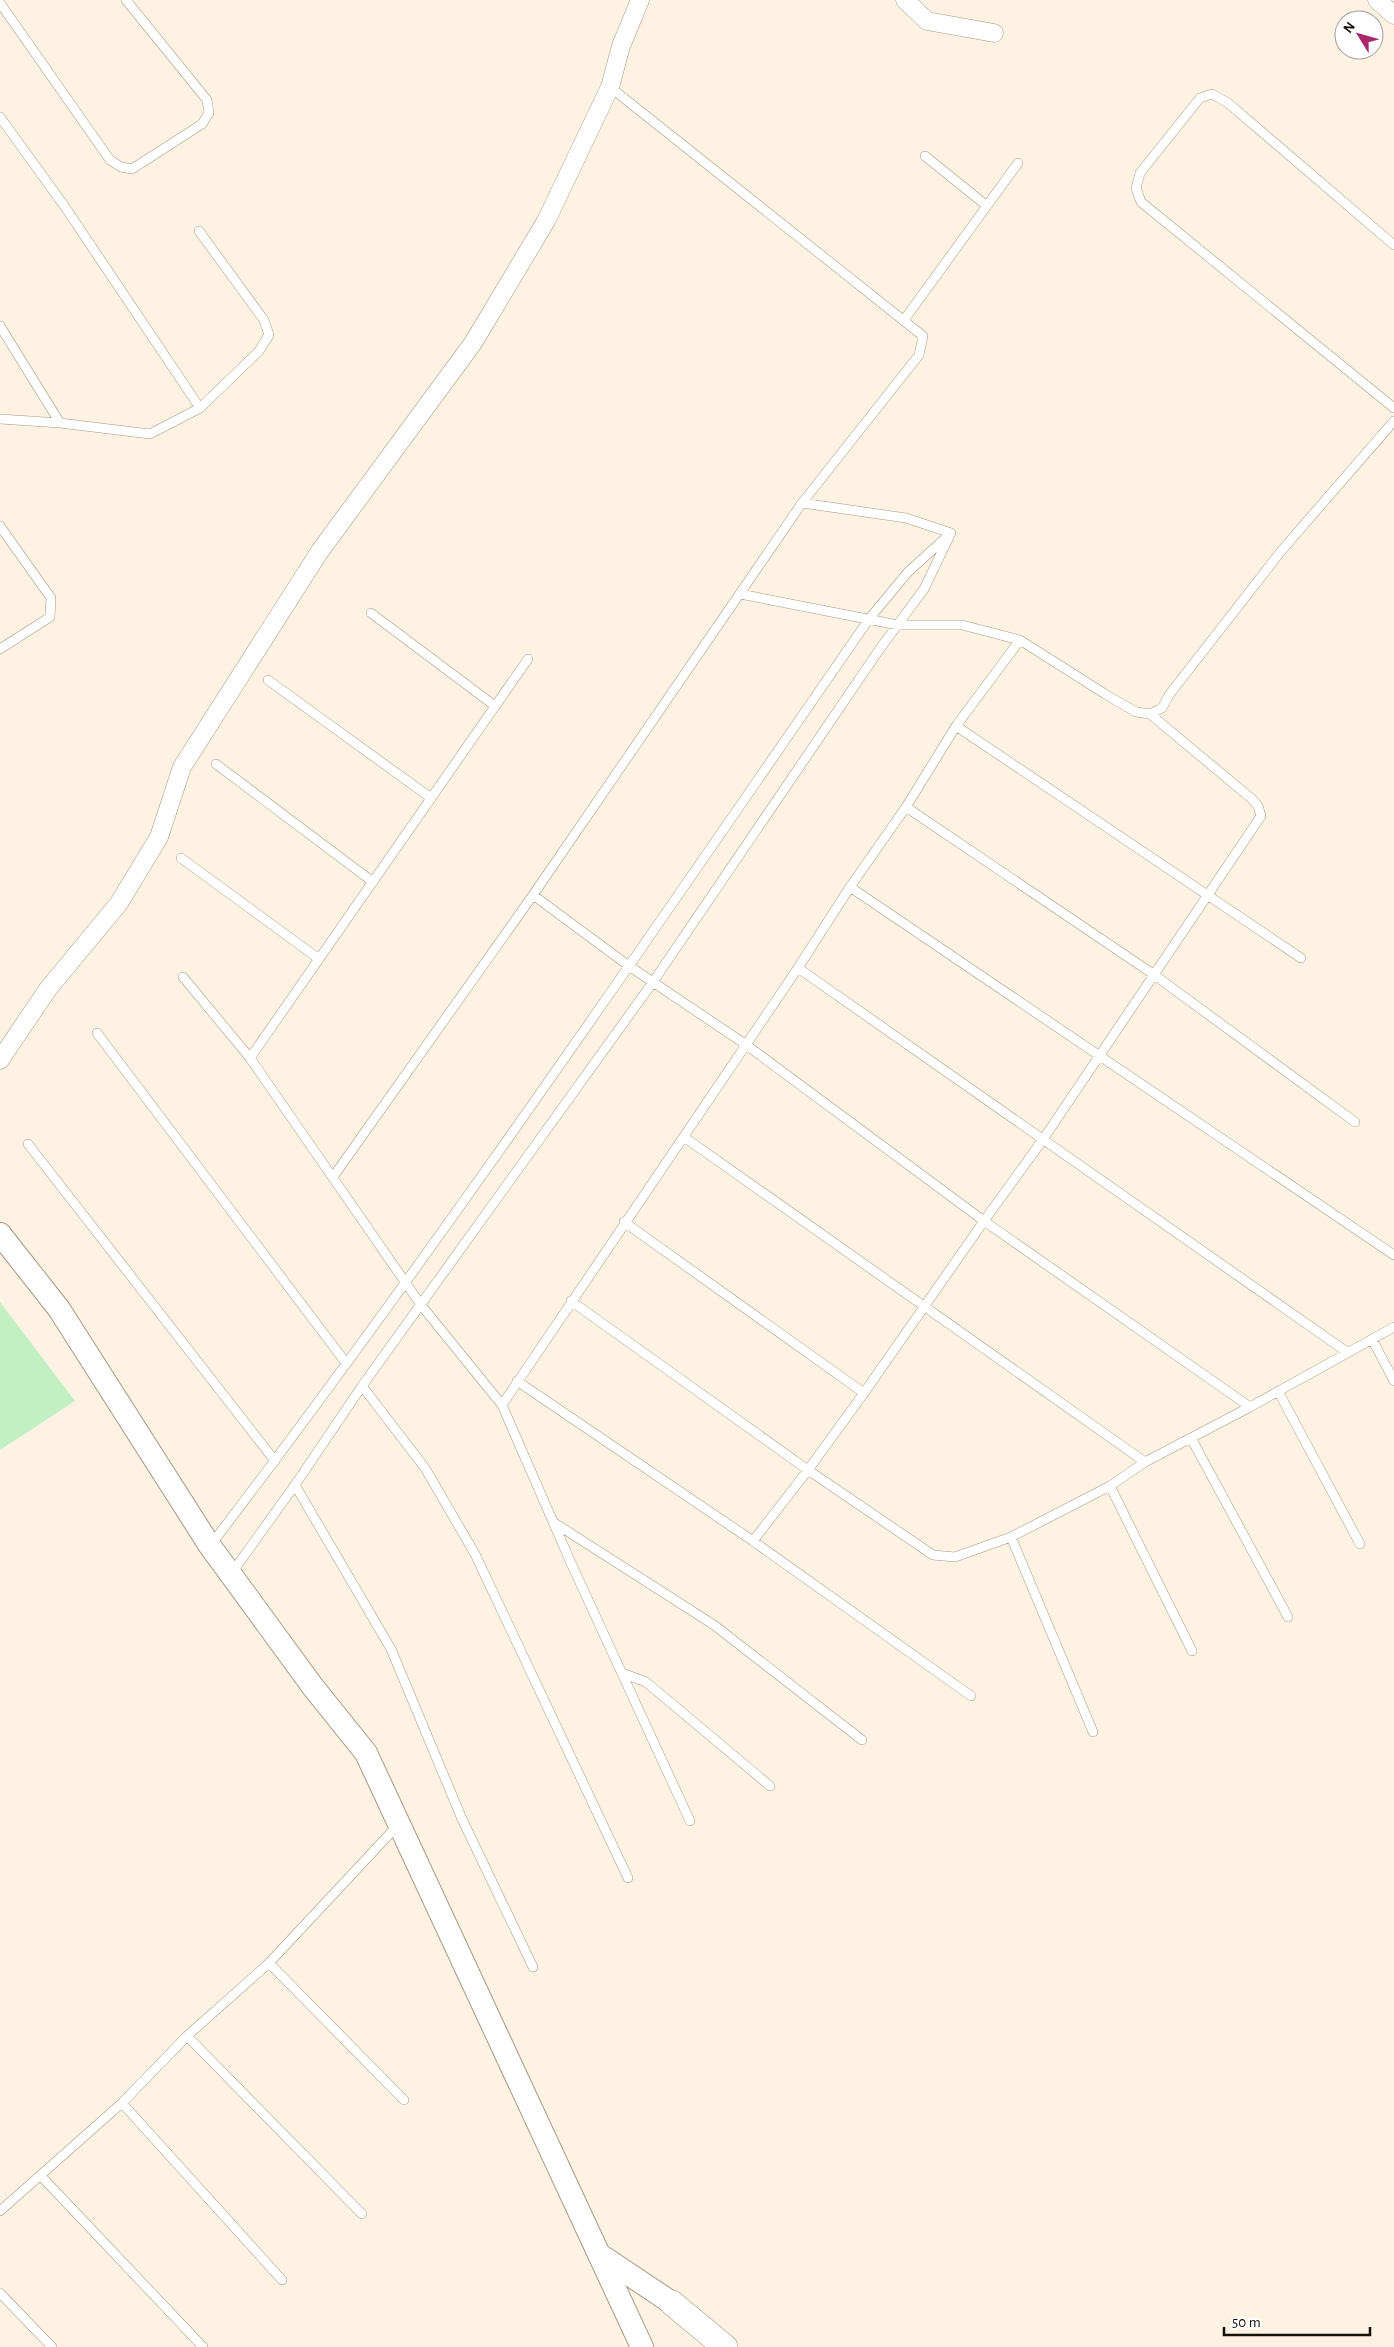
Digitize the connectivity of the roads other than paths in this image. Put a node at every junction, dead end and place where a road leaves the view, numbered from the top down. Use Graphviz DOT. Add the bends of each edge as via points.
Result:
graph roads {
  1 [pos="126,0"];
  2 [pos="640,0"];
  3 [pos="905,0"];
  4 [pos="1377,0"];
  5 [pos="0,3"];
  6 [pos="1394,15"];
  7 [pos="994,33"];
  8 [pos="610,87"];
  9 [pos="0,117"];
  10 [pos="925,156"];
  11 [pos="1018,164"];
  12 [pos="987,206"];
  13 [pos="199,231"];
  14 [pos="1394,244"];
  15 [pos="904,320"];
  16 [pos="0,326"];
  17 [pos="200,408"];
  18 [pos="1394,408"];
  19 [pos="0,419"];
  20 [pos="1394,421"];
  21 [pos="60,423"];
  22 [pos="802,503"];
  23 [pos="0,526"];
  24 [pos="951,533"];
  25 [pos="740,594"];
  26 [pos="371,613"];
  27 [pos="869,619"];
  28 [pos="898,625"];
  29 [pos="1020,640"];
  30 [pos="0,649"];
  31 [pos="528,659"];
  32 [pos="268,680"];
  33 [pos="495,706"];
  34 [pos="1150,714"];
  35 [pos="956,726"];
  36 [pos="216,764"];
  37 [pos="431,798"];
  38 [pos="906,807"];
  39 [pos="181,858"];
  40 [pos="373,882"];
  41 [pos="850,887"];
  42 [pos="533,895"];
  43 [pos="1209,895"];
  44 [pos="1301,958"];
  45 [pos="319,959"];
  46 [pos="630,966"];
  47 [pos="798,968"];
  48 [pos="1153,974"];
  49 [pos="182,977"];
  50 [pos="653,982"];
  51 [pos="97,1033"];
  52 [pos="745,1044"];
  53 [pos="1099,1056"];
  54 [pos="250,1058"];
  55 [pos="0,1060"];
  56 [pos="1355,1122"];
  57 [pos="684,1137"];
  58 [pos="1044,1138"];
  59 [pos="28,1144"];
  60 [pos="333,1177"];
  61 [pos="984,1221"];
  62 [pos="624,1222"];
  63 [pos="0,1234"];
  64 [pos="1394,1255"];
  65 [pos="406,1283"];
  66 [pos="571,1301"];
  67 [pos="422,1305"];
  68 [pos="925,1305"];
  69 [pos="1394,1327"];
  70 [pos="1372,1339"];
  71 [pos="1347,1352"];
  72 [pos="346,1363"];
  73 [pos="517,1381"];
  74 [pos="1394,1382"];
  75 [pos="362,1386"];
  76 [pos="1278,1391"];
  77 [pos="864,1393"];
  78 [pos="502,1405"];
  79 [pos="1250,1407"];
  80 [pos="1191,1438"];
  81 [pos="274,1461"];
  82 [pos="1145,1462"];
  83 [pos="808,1470"];
  84 [pos="295,1485"];
  85 [pos="1110,1486"];
  86 [pos="553,1522"];
  87 [pos="1011,1537"];
  88 [pos="753,1541"];
  89 [pos="1360,1544"];
  90 [pos="210,1546"];
  91 [pos="231,1574"];
  92 [pos="1288,1617"];
  93 [pos="1192,1651"];
  94 [pos="622,1672"];
  95 [pos="971,1696"];
  96 [pos="1093,1732"];
  97 [pos="862,1740"];
  98 [pos="770,1786"];
  99 [pos="690,1822"];
  100 [pos="399,1825"];
  101 [pos="628,1878"];
  102 [pos="269,1964"];
  103 [pos="533,1967"];
  104 [pos="186,2036"];
  105 [pos="404,2100"];
  106 [pos="122,2103"];
  107 [pos="41,2176"];
  108 [pos="0,2211"];
  109 [pos="362,2214"];
  110 [pos="599,2254"];
  111 [pos="282,2280"];
  112 [pos="0,2293"];
  113 [pos="672,2303"];
  114 [pos="52,2347"];
  115 [pos="203,2347"];
  116 [pos="642,2347"];
  117 [pos="708,2347"];
  118 [pos="725,2347"];
  1 -- 5 [label="lane" via="207,100 209,113 202,124 132,169 110,160"];
  2 -- 8 [label="street" via="621,46"];
  3 -- 7 [label="street" via="927,21"];
  4 -- 6 [label="street"];
  8 -- 15 [label="lane"];
  8 -- 55 [label="street" via="546,221 473,343 320,551 182,767 159,837 119,904 48,988"];
  9 -- 17 [label="lane" via="65,207"];
  10 -- 12 [label="lane"];
  11 -- 12 [label="lane"];
  12 -- 15 [label="lane"];
  13 -- 17 [label="lane" via="264,320 269,335 259,352"];
  14 -- 18 [label="lane" via="1228,103 1212,94 1200,98 1140,173 1136,188 1141,202"];
  15 -- 22 [label="lane" via="924,336 920,355"];
  16 -- 21 [label="lane"];
  17 -- 21 [label="lane" via="150,434"];
  19 -- 21 [label="lane"];
  20 -- 34 [label="lane" via="1282,550 1162,708"];
  22 -- 24 [label="lane" via="906,518"];
  22 -- 25 [label="lane"];
  23 -- 30 [label="lane" via="51,598 50,617"];
  24 -- 27 [label="lane" via="908,572"];
  24 -- 28 [label="lane" via="924,590"];
  25 -- 27 [label="lane"];
  25 -- 42 [label="lane"];
  26 -- 33 [label="lane"];
  27 -- 28 [label="lane"];
  27 -- 46 [label="lane"];
  28 -- 29 [label="lane" via="962,625"];
  28 -- 50 [label="lane"];
  29 -- 34 [label="lane" via="1136,712"];
  29 -- 35 [label="lane"];
  31 -- 33 [label="lane"];
  32 -- 37 [label="lane"];
  33 -- 37 [label="lane"];
  34 -- 43 [label="lane" via="1258,806 1261,816"];
  35 -- 38 [label="lane"];
  35 -- 43 [label="lane"];
  36 -- 40 [label="lane"];
  37 -- 40 [label="lane"];
  38 -- 41 [label="lane"];
  38 -- 48 [label="lane"];
  39 -- 45 [label="lane"];
  40 -- 45 [label="lane"];
  41 -- 47 [label="lane"];
  41 -- 53 [label="lane"];
  42 -- 46 [label="lane"];
  42 -- 60 [label="lane"];
  43 -- 44 [label="lane"];
  43 -- 48 [label="lane"];
  45 -- 54 [label="lane"];
  46 -- 50 [label="lane"];
  46 -- 65 [label="lane"];
  47 -- 52 [label="lane"];
  47 -- 58 [label="lane"];
  48 -- 53 [label="lane"];
  48 -- 56 [label="lane"];
  49 -- 54 [label="lane"];
  50 -- 52 [label="lane"];
  50 -- 67 [label="lane"];
  51 -- 72 [label="lane"];
  52 -- 57 [label="lane"];
  52 -- 61 [label="lane"];
  53 -- 58 [label="lane"];
  53 -- 64 [label="lane"];
  54 -- 60 [label="lane"];
  57 -- 62 [label="lane"];
  57 -- 68 [label="lane"];
  58 -- 61 [label="lane"];
  58 -- 71 [label="lane"];
  59 -- 81 [label="lane"];
  60 -- 65 [label="lane"];
  61 -- 68 [label="lane"];
  61 -- 79 [label="lane"];
  62 -- 66 [label="lane"];
  62 -- 77 [label="lane"];
  63 -- 90 [label="street" via="59,1309"];
  65 -- 67 [label="lane"];
  65 -- 72 [label="lane"];
  66 -- 73 [label="lane"];
  66 -- 83 [label="lane"];
  67 -- 75 [label="lane"];
  67 -- 78 [label="lane"];
  68 -- 77 [label="lane"];
  68 -- 82 [label="lane"];
  69 -- 70 [label="lane"];
  70 -- 71 [label="lane"];
  70 -- 74 [label="lane"];
  71 -- 76 [label="lane"];
  72 -- 81 [label="lane"];
  73 -- 78 [label="lane"];
  73 -- 88 [label="lane"];
  75 -- 84 [label="lane"];
  75 -- 101 [label="lane" via="425,1468 475,1554"];
  76 -- 79 [label="lane"];
  76 -- 89 [label="lane"];
  77 -- 83 [label="lane"];
  78 -- 86 [label="lane"];
  79 -- 80 [label="lane"];
  80 -- 82 [label="lane"];
  80 -- 92 [label="lane"];
  81 -- 90 [label="lane"];
  82 -- 85 [label="lane"];
  83 -- 87 [label="lane" via="933,1555 955,1556"];
  83 -- 88 [label="lane"];
  84 -- 91 [label="lane"];
  84 -- 103 [label="lane" via="391,1649 462,1818"];
  85 -- 87 [label="lane"];
  85 -- 93 [label="lane"];
  86 -- 94 [label="lane"];
  86 -- 97 [label="lane" via="714,1625"];
  87 -- 96 [label="lane"];
  88 -- 95 [label="lane"];
  90 -- 91 [label="street"];
  91 -- 100 [label="street" via="312,1687 366,1753"];
  94 -- 98 [label="lane" via="646,1682"];
  94 -- 99 [label="lane"];
  100 -- 102 [label="lane"];
  100 -- 110 [label="street"];
  102 -- 104 [label="lane"];
  102 -- 105 [label="lane"];
  104 -- 106 [label="lane"];
  104 -- 109 [label="lane"];
  106 -- 107 [label="lane"];
  106 -- 111 [label="lane"];
  107 -- 108 [label="lane"];
  107 -- 115 [label="lane"];
  110 -- 113 [label="street"];
  110 -- 116 [label="street"];
  112 -- 114 [label="lane"];
  113 -- 117 [label="main road"];
  113 -- 118 [label="main road"];
}
